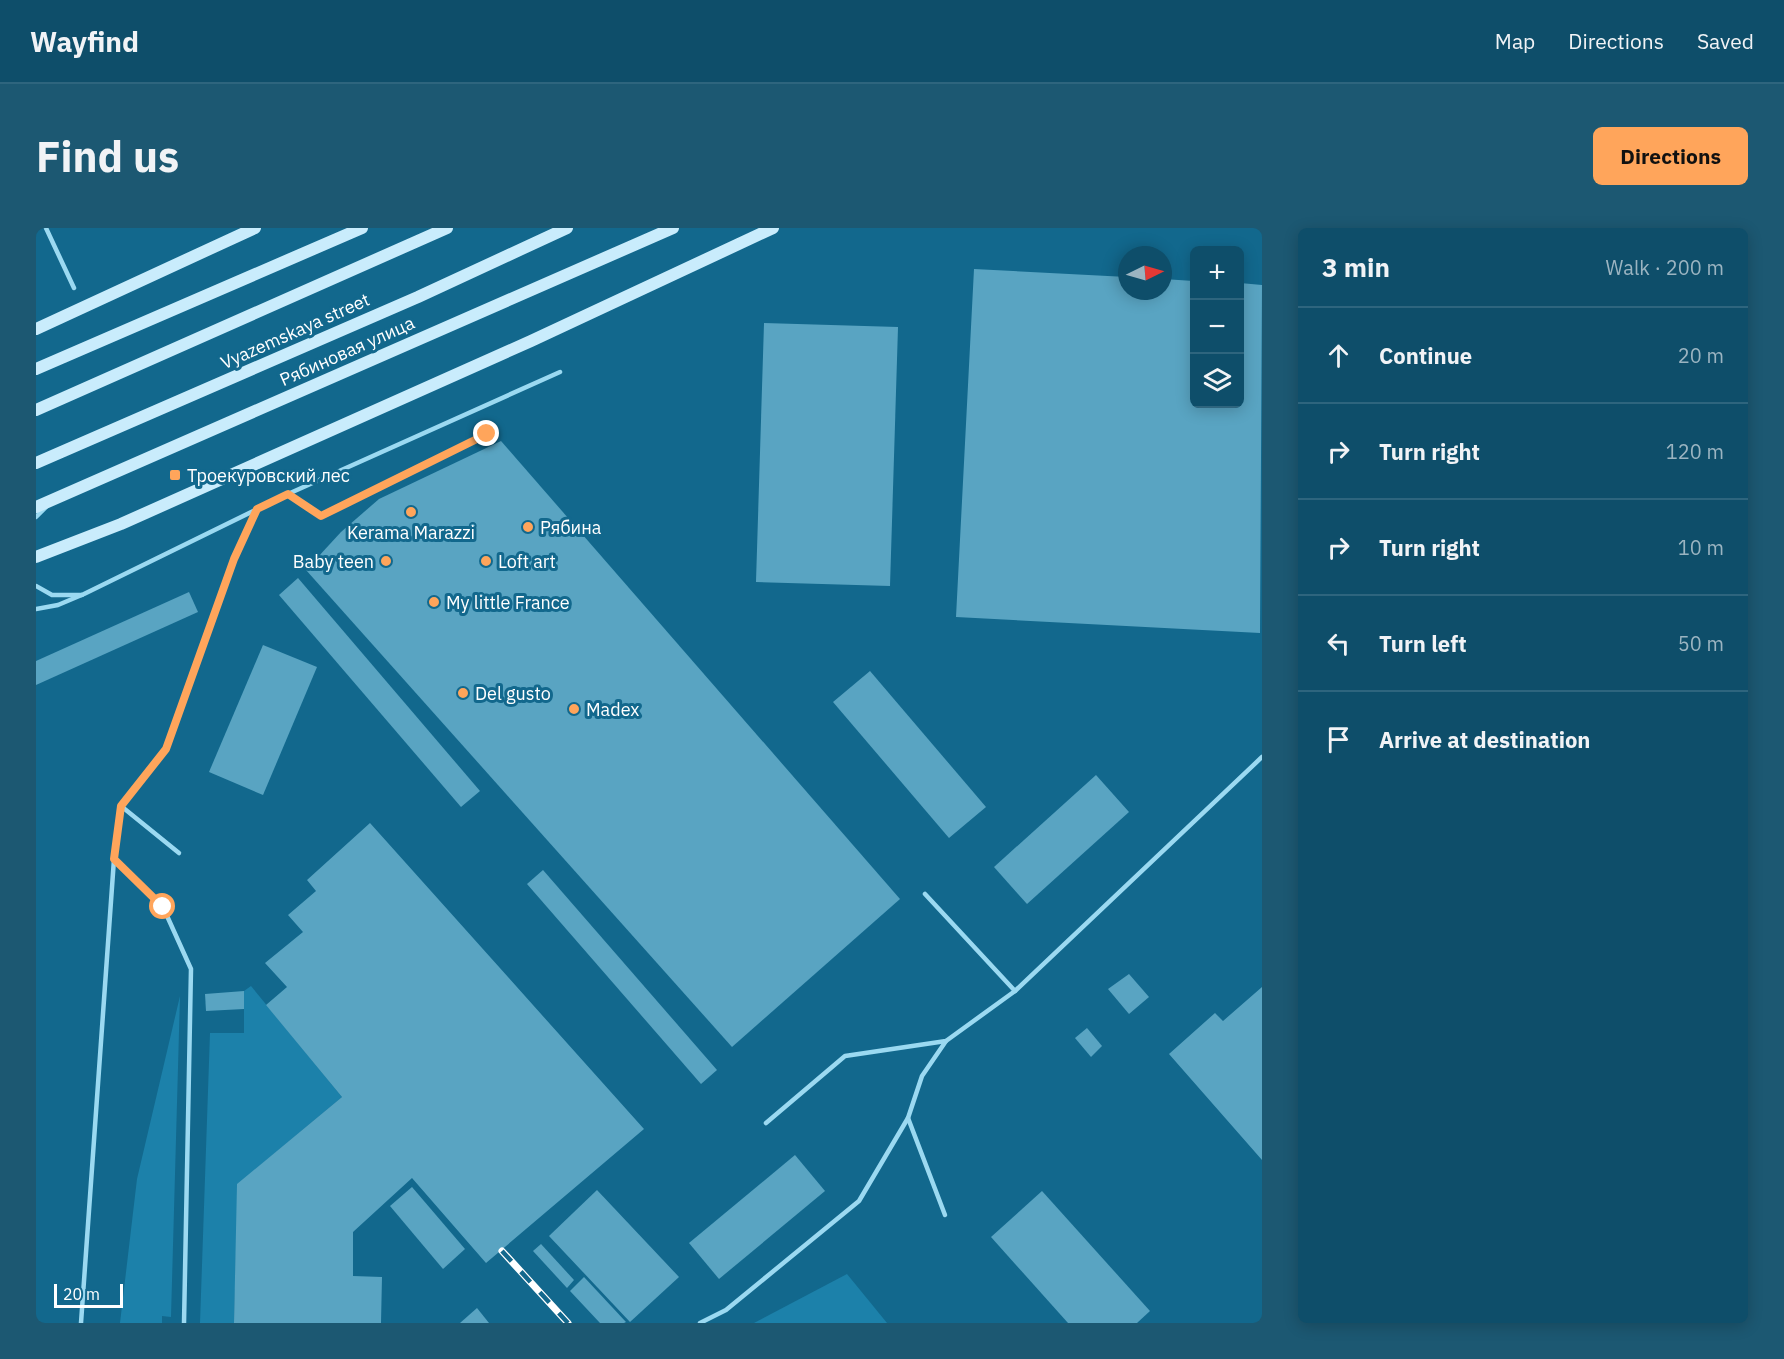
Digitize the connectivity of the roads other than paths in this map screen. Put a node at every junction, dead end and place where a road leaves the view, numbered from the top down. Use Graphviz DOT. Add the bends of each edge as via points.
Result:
graph roads {
  1 [pos="46,228"];
  2 [pos="255,228"];
  3 [pos="362,228"];
  4 [pos="447,228"];
  5 [pos="567,228"];
  6 [pos="673,228"];
  7 [pos="774,228"];
  8 [pos="74,288"];
  9 [pos="36,329"];
  10 [pos="36,369"];
  11 [pos="560,372"];
  12 [pos="36,410"];
  13 [pos="487,434"];
  14 [pos="36,463"];
  15 [pos="288,494"];
  16 [pos="54,500"];
  17 [pos="36,507"];
  18 [pos="257,509"];
  19 [pos="36,517"];
  20 [pos="36,557"];
  21 [pos="36,586"];
  22 [pos="84,594"];
  23 [pos="36,609"];
  24 [pos="1262,757"];
  25 [pos="121,806"];
  26 [pos="179,853"];
  27 [pos="114,859"];
  28 [pos="925,894"];
  29 [pos="1015,991"];
  30 [pos="946,1041"];
  31 [pos="908,1118"];
  32 [pos="766,1123"];
  33 [pos="945,1215"];
  34 [pos="81,1323"];
  35 [pos="184,1323"];
  36 [pos="700,1323"];
  1 -- 8 [label="lane"];
  2 -- 9 [label="main road"];
  3 -- 10 [label="main road"];
  4 -- 12 [label="main road, Vyazemskaya street"];
  5 -- 14 [label="main road, Vyazemskaya street"];
  6 -- 16 [label="main road, Рябиновая улица"];
  7 -- 20 [label="main road" via="531,341 110,528"];
  11 -- 15 [label="lane"];
  13 -- 15 [label="lane" via="321,516"];
  15 -- 18 [label="lane"];
  16 -- 17 [label="main road, Рябиновая улица"];
  16 -- 19 [label="lane"];
  18 -- 22 [label="lane"];
  18 -- 25 [label="lane" via="234,559 166,749"];
  21 -- 22 [label="lane" via="52,595"];
  22 -- 23 [label="lane"];
  24 -- 29 [label="lane"];
  25 -- 26 [label="lane"];
  25 -- 27 [label="lane"];
  27 -- 34 [label="lane"];
  27 -- 35 [label="lane" via="163,907 191,969"];
  28 -- 29 [label="lane"];
  29 -- 30 [label="lane"];
  30 -- 31 [label="lane" via="922,1076"];
  30 -- 32 [label="lane" via="845,1056"];
  31 -- 33 [label="lane"];
  31 -- 36 [label="lane" via="859,1201 726,1310"];
}
